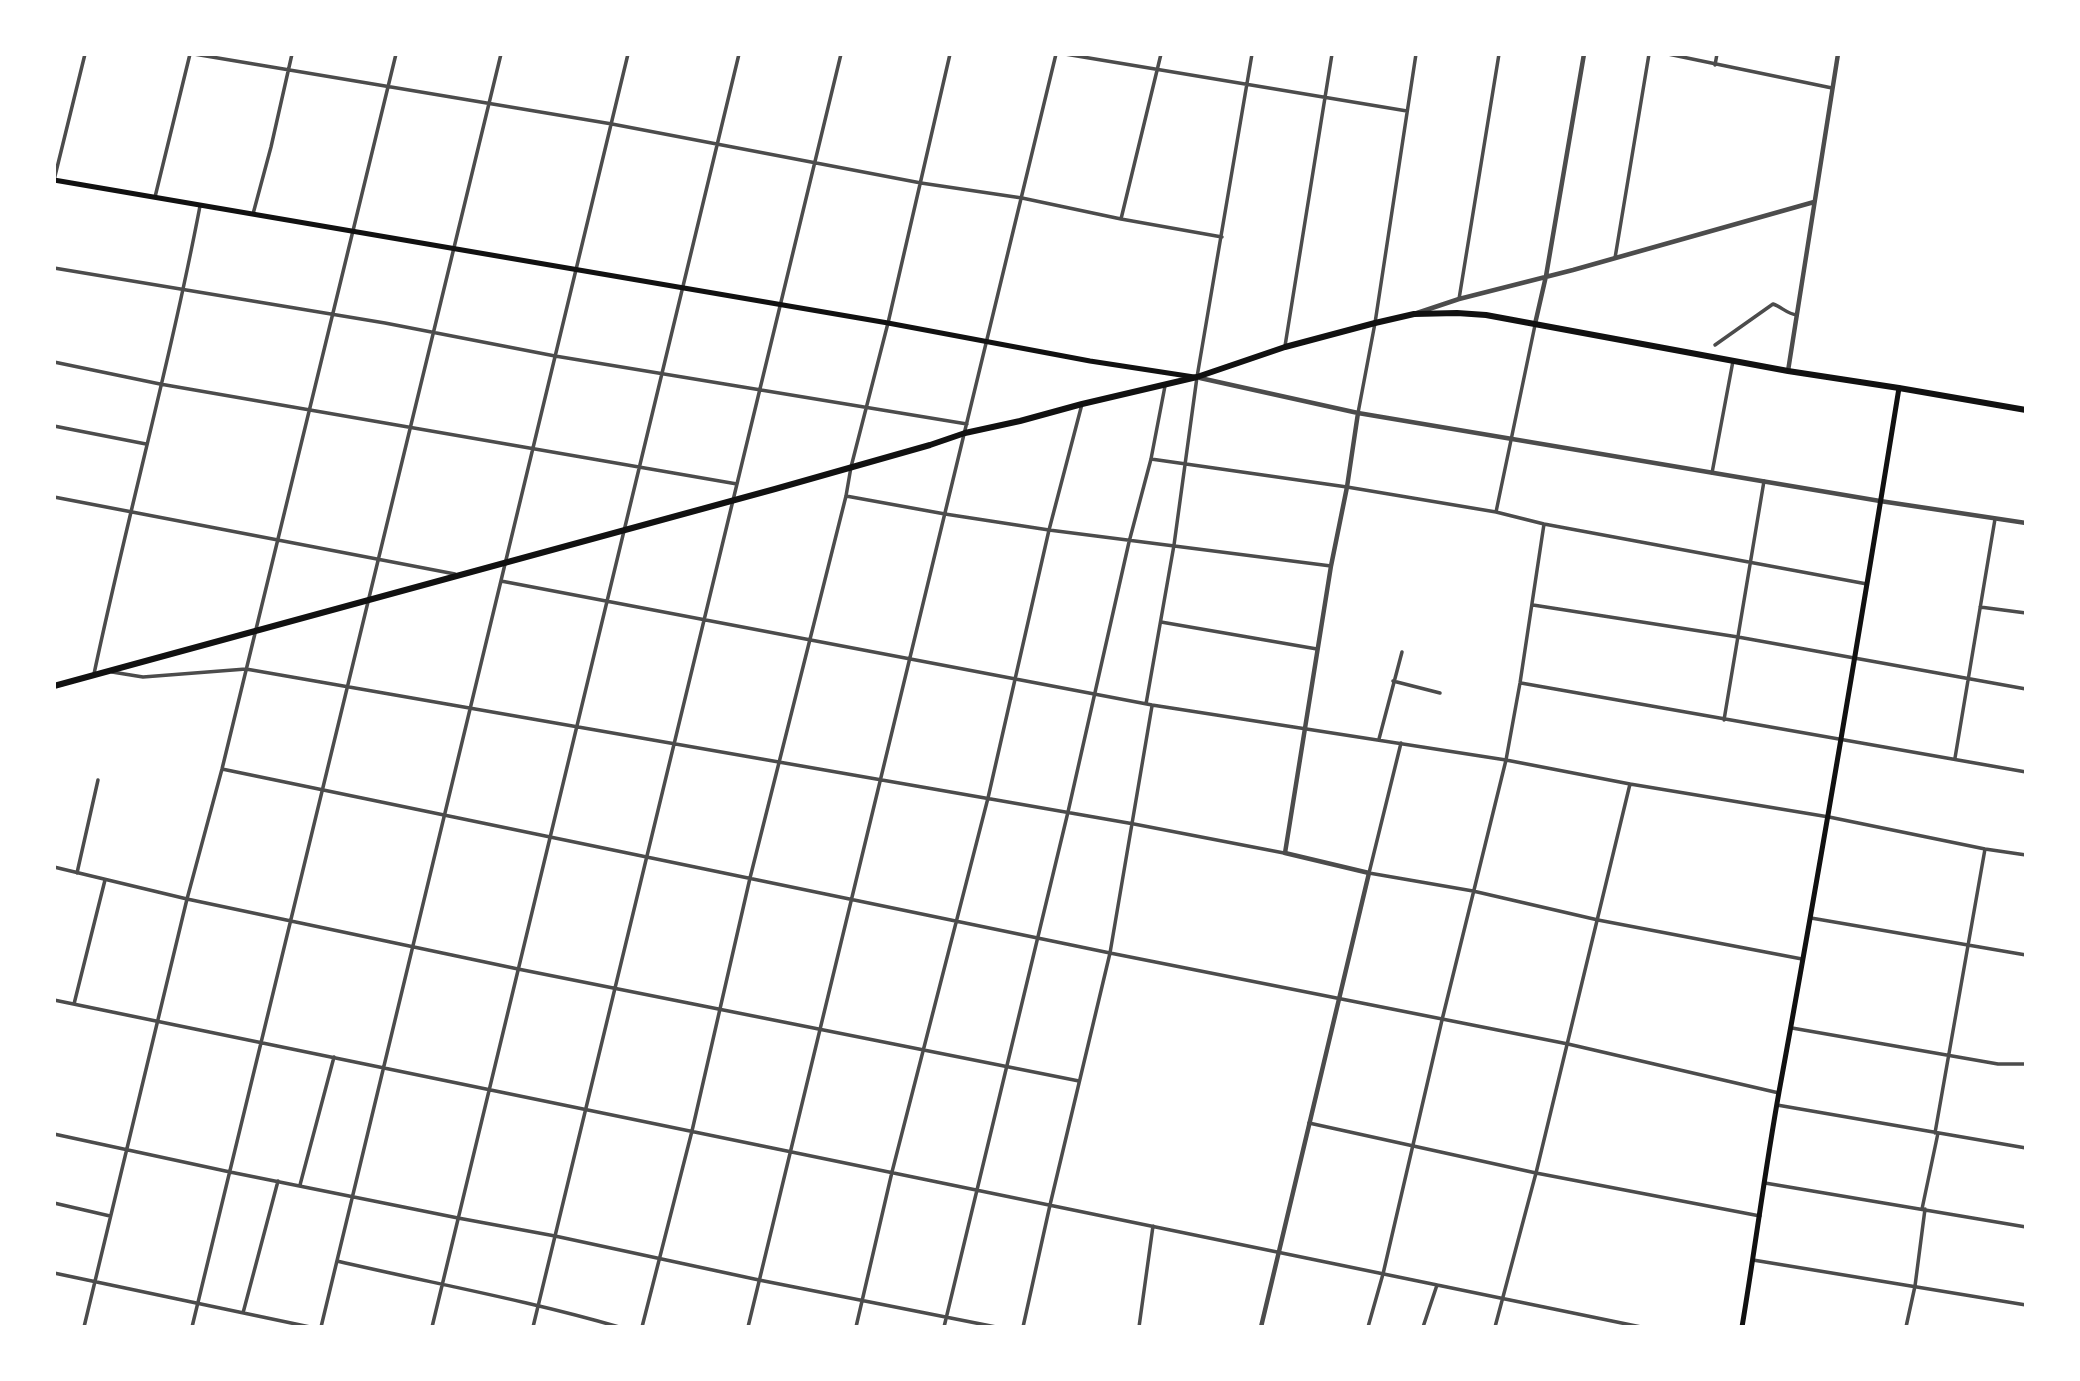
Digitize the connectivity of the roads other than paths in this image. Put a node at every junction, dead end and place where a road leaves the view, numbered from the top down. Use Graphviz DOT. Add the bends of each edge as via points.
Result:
graph roads {
  1 [pos="85,54"];
  2 [pos="192,54"];
  3 [pos="292,54"];
  4 [pos="396,54"];
  5 [pos="501,54"];
  6 [pos="628,54"];
  7 [pos="739,54"];
  8 [pos="841,54"];
  9 [pos="950,54"];
  10 [pos="1056,54"];
  11 [pos="1065,54"];
  12 [pos="1161,54"];
  13 [pos="1252,54"];
  14 [pos="1332,54"];
  15 [pos="1416,54"];
  16 [pos="1499,54"];
  17 [pos="1584,54"];
  18 [pos="1649,54"];
  19 [pos="1668,54"];
  20 [pos="1717,54"];
  21 [pos="1838,54"];
  22 [pos="1715,65"];
  23 [pos="1157,69"];
  24 [pos="288,71"];
  25 [pos="1247,85"];
  26 [pos="389,87"];
  27 [pos="1832,88"];
  28 [pos="1325,98"];
  29 [pos="489,103"];
  30 [pos="1406,111"];
  31 [pos="612,124"];
  32 [pos="717,144"];
  33 [pos="815,163"];
  34 [pos="54,180"];
  35 [pos="921,183"];
  36 [pos="155,197"];
  37 [pos="1022,198"];
  38 [pos="1814,202"];
  39 [pos="200,206"];
  40 [pos="253,214"];
  41 [pos="1121,219"];
  42 [pos="352,231"];
  43 [pos="1222,237"];
  44 [pos="454,249"];
  45 [pos="1615,258"];
  46 [pos="54,268"];
  47 [pos="576,270"];
  48 [pos="1546,276"];
  49 [pos="682,289"];
  50 [pos="184,290"];
  51 [pos="1459,299"];
  52 [pos="780,306"];
  53 [pos="1414,314"];
  54 [pos="332,315"];
  55 [pos="1797,315"];
  56 [pos="888,323"];
  57 [pos="1375,323"];
  58 [pos="1535,325"];
  59 [pos="434,332"];
  60 [pos="987,342"];
  61 [pos="1716,345"];
  62 [pos="1285,347"];
  63 [pos="555,356"];
  64 [pos="1733,361"];
  65 [pos="54,362"];
  66 [pos="1788,371"];
  67 [pos="662,373"];
  68 [pos="1197,377"];
  69 [pos="160,384"];
  70 [pos="1166,384"];
  71 [pos="1899,388"];
  72 [pos="760,389"];
  73 [pos="2026,403"];
  74 [pos="1082,404"];
  75 [pos="867,407"];
  76 [pos="2013,407"];
  77 [pos="309,410"];
  78 [pos="2026,410"];
  79 [pos="1358,413"];
  80 [pos="967,424"];
  81 [pos="54,426"];
  82 [pos="411,427"];
  83 [pos="965,433"];
  84 [pos="1512,439"];
  85 [pos="146,444"];
  86 [pos="533,449"];
  87 [pos="1151,459"];
  88 [pos="1186,464"];
  89 [pos="640,467"];
  90 [pos="851,467"];
  91 [pos="1712,473"];
  92 [pos="1764,481"];
  93 [pos="737,484"];
  94 [pos="1347,487"];
  95 [pos="846,496"];
  96 [pos="54,497"];
  97 [pos="734,499"];
  98 [pos="1880,501"];
  99 [pos="130,512"];
  100 [pos="1496,512"];
  101 [pos="945,514"];
  102 [pos="1995,519"];
  103 [pos="2026,523"];
  104 [pos="1544,524"];
  105 [pos="624,530"];
  106 [pos="1049,530"];
  107 [pos="278,540"];
  108 [pos="1129,542"];
  109 [pos="1174,545"];
  110 [pos="379,559"];
  111 [pos="506,561"];
  112 [pos="1750,563"];
  113 [pos="1331,566"];
  114 [pos="458,575"];
  115 [pos="501,581"];
  116 [pos="1867,584"];
  117 [pos="369,600"];
  118 [pos="607,601"];
  119 [pos="1533,605"];
  120 [pos="1980,607"];
  121 [pos="2026,613"];
  122 [pos="705,620"];
  123 [pos="1161,622"];
  124 [pos="255,630"];
  125 [pos="1738,636"];
  126 [pos="811,640"];
  127 [pos="1319,649"];
  128 [pos="1402,652"];
  129 [pos="1855,658"];
  130 [pos="910,659"];
  131 [pos="246,669"];
  132 [pos="107,671"];
  133 [pos="94,674"];
  134 [pos="1015,679"];
  135 [pos="1967,679"];
  136 [pos="1393,681"];
  137 [pos="1520,683"];
  138 [pos="54,685"];
  139 [pos="348,687"];
  140 [pos="2026,689"];
  141 [pos="1440,693"];
  142 [pos="1095,694"];
  143 [pos="1146,704"];
  144 [pos="1152,705"];
  145 [pos="470,709"];
  146 [pos="1724,720"];
  147 [pos="577,727"];
  148 [pos="1306,727"];
  149 [pos="1379,739"];
  150 [pos="1842,741"];
  151 [pos="1401,743"];
  152 [pos="675,744"];
  153 [pos="1955,759"];
  154 [pos="1506,760"];
  155 [pos="780,762"];
  156 [pos="222,769"];
  157 [pos="2026,772"];
  158 [pos="881,779"];
  159 [pos="98,780"];
  160 [pos="1630,784"];
  161 [pos="323,790"];
  162 [pos="988,798"];
  163 [pos="1068,812"];
  164 [pos="444,815"];
  165 [pos="1829,817"];
  166 [pos="1134,824"];
  167 [pos="550,837"];
  168 [pos="1985,849"];
  169 [pos="1285,853"];
  170 [pos="2026,855"];
  171 [pos="647,857"];
  172 [pos="54,867"];
  173 [pos="77,873"];
  174 [pos="1369,873"];
  175 [pos="750,878"];
  176 [pos="105,880"];
  177 [pos="1473,891"];
  178 [pos="187,899"];
  179 [pos="852,899"];
  180 [pos="1811,918"];
  181 [pos="1598,920"];
  182 [pos="291,921"];
  183 [pos="956,921"];
  184 [pos="1038,938"];
  185 [pos="413,946"];
  186 [pos="1968,946"];
  187 [pos="1110,953"];
  188 [pos="2026,955"];
  189 [pos="1804,960"];
  190 [pos="518,969"];
  191 [pos="615,988"];
  192 [pos="54,1000"];
  193 [pos="1339,1000"];
  194 [pos="74,1004"];
  195 [pos="720,1009"];
  196 [pos="1442,1020"];
  197 [pos="159,1021"];
  198 [pos="1792,1028"];
  199 [pos="820,1029"];
  200 [pos="261,1042"];
  201 [pos="1568,1044"];
  202 [pos="924,1050"];
  203 [pos="1949,1055"];
  204 [pos="334,1057"];
  205 [pos="2026,1064"];
  206 [pos="1007,1067"];
  207 [pos="383,1068"];
  208 [pos="1079,1081"];
  209 [pos="489,1089"];
  210 [pos="1779,1093"];
  211 [pos="1777,1105"];
  212 [pos="586,1109"];
  213 [pos="1309,1123"];
  214 [pos="692,1131"];
  215 [pos="1936,1133"];
  216 [pos="54,1134"];
  217 [pos="1413,1146"];
  218 [pos="2026,1148"];
  219 [pos="126,1150"];
  220 [pos="791,1151"];
  221 [pos="230,1172"];
  222 [pos="892,1172"];
  223 [pos="1536,1173"];
  224 [pos="278,1181"];
  225 [pos="1765,1183"];
  226 [pos="299,1185"];
  227 [pos="977,1190"];
  228 [pos="352,1197"];
  229 [pos="54,1203"];
  230 [pos="1050,1205"];
  231 [pos="1924,1209"];
  232 [pos="111,1216"];
  233 [pos="1760,1216"];
  234 [pos="458,1218"];
  235 [pos="1153,1226"];
  236 [pos="2026,1227"];
  237 [pos="555,1236"];
  238 [pos="1279,1252"];
  239 [pos="658,1258"];
  240 [pos="1753,1260"];
  241 [pos="337,1261"];
  242 [pos="54,1273"];
  243 [pos="1383,1274"];
  244 [pos="760,1280"];
  245 [pos="96,1282"];
  246 [pos="442,1285"];
  247 [pos="1437,1285"];
  248 [pos="1914,1286"];
  249 [pos="1502,1298"];
  250 [pos="863,1301"];
  251 [pos="198,1303"];
  252 [pos="539,1305"];
  253 [pos="2026,1306"];
  254 [pos="243,1313"];
  255 [pos="947,1318"];
  256 [pos="84,1327"];
  257 [pos="192,1327"];
  258 [pos="310,1327"];
  259 [pos="321,1327"];
  260 [pos="432,1327"];
  261 [pos="533,1327"];
  262 [pos="619,1327"];
  263 [pos="642,1327"];
  264 [pos="748,1327"];
  265 [pos="856,1327"];
  266 [pos="944,1327"];
  267 [pos="996,1327"];
  268 [pos="1023,1327"];
  269 [pos="1139,1327"];
  270 [pos="1261,1327"];
  271 [pos="1368,1327"];
  272 [pos="1423,1327"];
  273 [pos="1495,1327"];
  274 [pos="1641,1327"];
  275 [pos="1742,1327"];
  276 [pos="1906,1327"];
  1 -- 34 [label="street"];
  2 -- 24 [label="street"];
  2 -- 36 [label="street"];
  3 -- 24 [label="street"];
  4 -- 26 [label="street"];
  5 -- 29 [label="street"];
  6 -- 31 [label="street"];
  7 -- 32 [label="street"];
  8 -- 33 [label="street"];
  9 -- 35 [label="street"];
  10 -- 37 [label="street"];
  11 -- 23 [label="street"];
  12 -- 23 [label="street"];
  13 -- 25 [label="street"];
  14 -- 28 [label="street"];
  15 -- 30 [label="street"];
  16 -- 51 [label="street"];
  17 -- 48 [label="street"];
  18 -- 45 [label="street"];
  19 -- 22 [label="street"];
  20 -- 22 [label="street"];
  21 -- 27 [label="street"];
  22 -- 27 [label="street"];
  23 -- 25 [label="street"];
  23 -- 41 [label="street"];
  24 -- 26 [label="street"];
  24 -- 40 [label="street"];
  25 -- 28 [label="street"];
  25 -- 43 [label="street"];
  26 -- 29 [label="street"];
  26 -- 42 [label="street"];
  27 -- 38 [label="street"];
  28 -- 30 [label="street"];
  28 -- 62 [label="street"];
  29 -- 31 [label="street"];
  29 -- 44 [label="street"];
  30 -- 57 [label="street"];
  31 -- 32 [label="street"];
  31 -- 47 [label="street"];
  32 -- 33 [label="street"];
  32 -- 49 [label="street"];
  33 -- 35 [label="street"];
  33 -- 52 [label="street"];
  34 -- 36 [label="main road"];
  35 -- 37 [label="street"];
  35 -- 56 [label="street"];
  36 -- 39 [label="main road"];
  37 -- 41 [label="street"];
  37 -- 60 [label="street"];
  38 -- 45 [label="street"];
  38 -- 55 [label="street"];
  39 -- 40 [label="main road"];
  39 -- 50 [label="street"];
  40 -- 42 [label="main road"];
  41 -- 43 [label="street"];
  42 -- 44 [label="main road"];
  42 -- 54 [label="street"];
  43 -- 68 [label="street"];
  44 -- 47 [label="main road"];
  44 -- 59 [label="street"];
  45 -- 48 [label="street"];
  46 -- 50 [label="street"];
  47 -- 49 [label="main road"];
  47 -- 63 [label="street"];
  48 -- 51 [label="street"];
  48 -- 58 [label="street"];
  49 -- 52 [label="main road"];
  49 -- 67 [label="street"];
  50 -- 54 [label="street"];
  50 -- 69 [label="street"];
  51 -- 53 [label="street"];
  52 -- 56 [label="main road"];
  52 -- 72 [label="street"];
  53 -- 57 [label="main road"];
  53 -- 58 [label="main road" via="1486,315"];
  54 -- 59 [label="street"];
  54 -- 77 [label="street"];
  55 -- 61 [label="street" via="1773,304"];
  55 -- 66 [label="street"];
  56 -- 60 [label="main road"];
  56 -- 75 [label="street"];
  57 -- 62 [label="main road"];
  57 -- 79 [label="street"];
  58 -- 64 [label="main road"];
  58 -- 84 [label="street"];
  59 -- 63 [label="street"];
  59 -- 82 [label="street"];
  60 -- 68 [label="main road"];
  60 -- 80 [label="street"];
  62 -- 68 [label="main road"];
  63 -- 67 [label="street"];
  63 -- 86 [label="street"];
  64 -- 66 [label="main road"];
  64 -- 91 [label="street"];
  65 -- 69 [label="street"];
  66 -- 71 [label="main road"];
  67 -- 72 [label="street"];
  67 -- 89 [label="street"];
  68 -- 70 [label="main road"];
  68 -- 79 [label="street"];
  68 -- 88 [label="street"];
  69 -- 77 [label="street"];
  69 -- 85 [label="street"];
  70 -- 74 [label="main road"];
  70 -- 87 [label="street"];
  71 -- 76 [label="main road"];
  71 -- 98 [label="main road"];
  72 -- 75 [label="street"];
  72 -- 93 [label="street"];
  73 -- 76 [label="main road"];
  74 -- 83 [label="main road"];
  74 -- 106 [label="street"];
  75 -- 80 [label="street"];
  75 -- 90 [label="street"];
  76 -- 78 [label="main road"];
  77 -- 82 [label="street"];
  77 -- 107 [label="street"];
  79 -- 84 [label="street"];
  79 -- 94 [label="street"];
  80 -- 83 [label="street"];
  81 -- 85 [label="street"];
  82 -- 86 [label="street"];
  82 -- 110 [label="street"];
  83 -- 90 [label="main road"];
  83 -- 101 [label="street"];
  84 -- 91 [label="street"];
  84 -- 100 [label="street"];
  85 -- 99 [label="street"];
  86 -- 89 [label="street"];
  86 -- 111 [label="street"];
  87 -- 88 [label="street"];
  87 -- 108 [label="street"];
  88 -- 94 [label="street"];
  88 -- 109 [label="street"];
  89 -- 93 [label="street"];
  89 -- 105 [label="street"];
  90 -- 95 [label="street"];
  90 -- 97 [label="main road"];
  91 -- 92 [label="street"];
  92 -- 98 [label="street"];
  92 -- 112 [label="street"];
  93 -- 97 [label="street"];
  94 -- 100 [label="street"];
  94 -- 113 [label="street"];
  95 -- 101 [label="street"];
  95 -- 126 [label="street"];
  96 -- 99 [label="street"];
  97 -- 105 [label="main road"];
  97 -- 122 [label="street"];
  98 -- 102 [label="street"];
  98 -- 116 [label="main road"];
  99 -- 107 [label="street"];
  99 -- 133 [label="street"];
  100 -- 104 [label="street"];
  101 -- 106 [label="street"];
  101 -- 130 [label="street"];
  102 -- 103 [label="street"];
  102 -- 120 [label="street"];
  104 -- 112 [label="street"];
  104 -- 119 [label="street"];
  105 -- 111 [label="main road"];
  105 -- 118 [label="street"];
  106 -- 108 [label="street"];
  106 -- 134 [label="street"];
  107 -- 110 [label="street"];
  107 -- 124 [label="street"];
  108 -- 109 [label="street"];
  108 -- 142 [label="street"];
  109 -- 113 [label="street"];
  109 -- 123 [label="street"];
  110 -- 114 [label="street"];
  110 -- 117 [label="street"];
  111 -- 114 [label="main road"];
  111 -- 115 [label="street"];
  112 -- 116 [label="street"];
  112 -- 125 [label="street"];
  113 -- 127 [label="street"];
  114 -- 117 [label="main road"];
  115 -- 118 [label="street"];
  115 -- 145 [label="street"];
  116 -- 129 [label="main road"];
  117 -- 124 [label="main road"];
  117 -- 139 [label="street"];
  118 -- 122 [label="street"];
  118 -- 147 [label="street"];
  119 -- 125 [label="street"];
  119 -- 137 [label="street"];
  120 -- 121 [label="street"];
  120 -- 135 [label="street"];
  122 -- 126 [label="street"];
  122 -- 152 [label="street"];
  123 -- 127 [label="street"];
  123 -- 143 [label="street"];
  124 -- 131 [label="street"];
  124 -- 132 [label="main road"];
  125 -- 129 [label="street"];
  125 -- 146 [label="street"];
  126 -- 130 [label="street"];
  126 -- 155 [label="street"];
  127 -- 148 [label="street"];
  128 -- 136 [label="street"];
  129 -- 135 [label="street"];
  129 -- 150 [label="main road"];
  130 -- 134 [label="street"];
  130 -- 158 [label="street"];
  131 -- 132 [label="street" via="144,677"];
  131 -- 139 [label="street"];
  131 -- 156 [label="street"];
  132 -- 133 [label="main road"];
  133 -- 138 [label="main road"];
  134 -- 142 [label="street"];
  134 -- 162 [label="street"];
  135 -- 140 [label="street"];
  135 -- 153 [label="street"];
  136 -- 141 [label="street"];
  136 -- 149 [label="street"];
  137 -- 146 [label="street"];
  137 -- 154 [label="street"];
  139 -- 145 [label="street"];
  139 -- 161 [label="street"];
  142 -- 143 [label="street"];
  142 -- 163 [label="street"];
  143 -- 144 [label="street"];
  144 -- 148 [label="street"];
  144 -- 166 [label="street"];
  145 -- 147 [label="street"];
  145 -- 164 [label="street"];
  146 -- 150 [label="street"];
  147 -- 152 [label="street"];
  147 -- 167 [label="street"];
  148 -- 149 [label="street"];
  148 -- 169 [label="street"];
  149 -- 151 [label="street"];
  150 -- 153 [label="street"];
  150 -- 165 [label="main road"];
  151 -- 154 [label="street"];
  151 -- 174 [label="street"];
  152 -- 155 [label="street"];
  152 -- 171 [label="street"];
  153 -- 157 [label="street"];
  154 -- 160 [label="street"];
  154 -- 177 [label="street"];
  155 -- 158 [label="street"];
  155 -- 175 [label="street"];
  156 -- 161 [label="street"];
  156 -- 178 [label="street"];
  158 -- 162 [label="street"];
  158 -- 179 [label="street"];
  159 -- 173 [label="street"];
  160 -- 165 [label="street"];
  160 -- 181 [label="street"];
  161 -- 164 [label="street"];
  161 -- 182 [label="street"];
  162 -- 163 [label="street"];
  162 -- 183 [label="street"];
  163 -- 166 [label="street"];
  163 -- 184 [label="street"];
  164 -- 167 [label="street"];
  164 -- 185 [label="street"];
  165 -- 168 [label="street"];
  165 -- 180 [label="main road"];
  166 -- 169 [label="street"];
  166 -- 187 [label="street"];
  167 -- 171 [label="street"];
  167 -- 190 [label="street"];
  168 -- 170 [label="street"];
  168 -- 186 [label="street"];
  169 -- 174 [label="street"];
  171 -- 175 [label="street"];
  171 -- 191 [label="street"];
  172 -- 173 [label="street"];
  173 -- 176 [label="street"];
  174 -- 177 [label="street"];
  174 -- 193 [label="street"];
  175 -- 179 [label="street"];
  175 -- 195 [label="street"];
  176 -- 178 [label="street"];
  176 -- 194 [label="street"];
  177 -- 181 [label="street"];
  177 -- 196 [label="street"];
  178 -- 182 [label="street"];
  178 -- 197 [label="street"];
  179 -- 183 [label="street"];
  179 -- 199 [label="street"];
  180 -- 186 [label="street"];
  180 -- 189 [label="main road"];
  181 -- 189 [label="street"];
  181 -- 201 [label="street"];
  182 -- 185 [label="street"];
  182 -- 200 [label="street"];
  183 -- 184 [label="street"];
  183 -- 202 [label="street"];
  184 -- 187 [label="street"];
  184 -- 206 [label="street"];
  185 -- 190 [label="street"];
  185 -- 207 [label="street"];
  186 -- 188 [label="street"];
  186 -- 203 [label="street"];
  187 -- 193 [label="street"];
  187 -- 208 [label="street"];
  189 -- 198 [label="main road"];
  190 -- 191 [label="street"];
  190 -- 209 [label="street"];
  191 -- 195 [label="street"];
  191 -- 212 [label="street"];
  192 -- 194 [label="street"];
  193 -- 196 [label="street"];
  193 -- 213 [label="street"];
  194 -- 197 [label="street"];
  195 -- 199 [label="street"];
  195 -- 214 [label="street"];
  196 -- 201 [label="street"];
  196 -- 217 [label="street"];
  197 -- 200 [label="street"];
  197 -- 219 [label="street"];
  198 -- 203 [label="street"];
  198 -- 210 [label="main road"];
  199 -- 202 [label="street"];
  199 -- 220 [label="street"];
  200 -- 204 [label="street"];
  200 -- 221 [label="street"];
  201 -- 210 [label="street"];
  201 -- 223 [label="street"];
  202 -- 206 [label="street"];
  202 -- 222 [label="street"];
  203 -- 205 [label="street"];
  203 -- 215 [label="street"];
  204 -- 207 [label="street"];
  204 -- 226 [label="street"];
  206 -- 208 [label="street"];
  206 -- 227 [label="street"];
  207 -- 209 [label="street"];
  207 -- 228 [label="street"];
  208 -- 230 [label="street"];
  209 -- 212 [label="street"];
  209 -- 234 [label="street"];
  210 -- 211 [label="main road"];
  211 -- 215 [label="street"];
  211 -- 225 [label="main road"];
  212 -- 214 [label="street"];
  212 -- 237 [label="street"];
  213 -- 217 [label="street"];
  213 -- 238 [label="street"];
  214 -- 220 [label="street"];
  214 -- 239 [label="street"];
  215 -- 218 [label="street"];
  215 -- 231 [label="street"];
  216 -- 219 [label="street"];
  217 -- 223 [label="street"];
  217 -- 243 [label="street"];
  219 -- 221 [label="street"];
  219 -- 232 [label="street"];
  220 -- 222 [label="street"];
  220 -- 244 [label="street"];
  221 -- 224 [label="street"];
  221 -- 251 [label="street"];
  222 -- 227 [label="street"];
  222 -- 250 [label="street"];
  223 -- 233 [label="street"];
  223 -- 249 [label="street"];
  224 -- 226 [label="street"];
  224 -- 254 [label="street"];
  225 -- 231 [label="street"];
  225 -- 233 [label="main road"];
  226 -- 228 [label="street"];
  227 -- 230 [label="street"];
  227 -- 255 [label="street"];
  228 -- 234 [label="street"];
  228 -- 241 [label="street"];
  229 -- 232 [label="street"];
  230 -- 235 [label="street"];
  230 -- 268 [label="street"];
  231 -- 236 [label="street"];
  231 -- 248 [label="street"];
  232 -- 245 [label="street"];
  233 -- 240 [label="main road"];
  234 -- 237 [label="street"];
  234 -- 246 [label="street"];
  235 -- 238 [label="street"];
  235 -- 269 [label="street"];
  237 -- 239 [label="street"];
  237 -- 252 [label="street"];
  238 -- 243 [label="street"];
  238 -- 270 [label="street"];
  239 -- 244 [label="street"];
  239 -- 263 [label="street"];
  240 -- 248 [label="street"];
  240 -- 275 [label="main road"];
  241 -- 246 [label="street"];
  241 -- 259 [label="street"];
  242 -- 245 [label="street"];
  243 -- 247 [label="street"];
  243 -- 271 [label="street"];
  244 -- 250 [label="street"];
  244 -- 264 [label="street"];
  245 -- 251 [label="street"];
  245 -- 256 [label="street"];
  246 -- 252 [label="street"];
  246 -- 260 [label="street"];
  247 -- 249 [label="street"];
  247 -- 272 [label="street"];
  248 -- 253 [label="street"];
  248 -- 276 [label="street"];
  249 -- 273 [label="street"];
  249 -- 274 [label="street"];
  250 -- 255 [label="street"];
  250 -- 265 [label="street"];
  251 -- 254 [label="street"];
  251 -- 257 [label="street"];
  252 -- 261 [label="street"];
  252 -- 262 [label="street"];
  254 -- 258 [label="street"];
  255 -- 266 [label="street"];
  255 -- 267 [label="street"];
}
